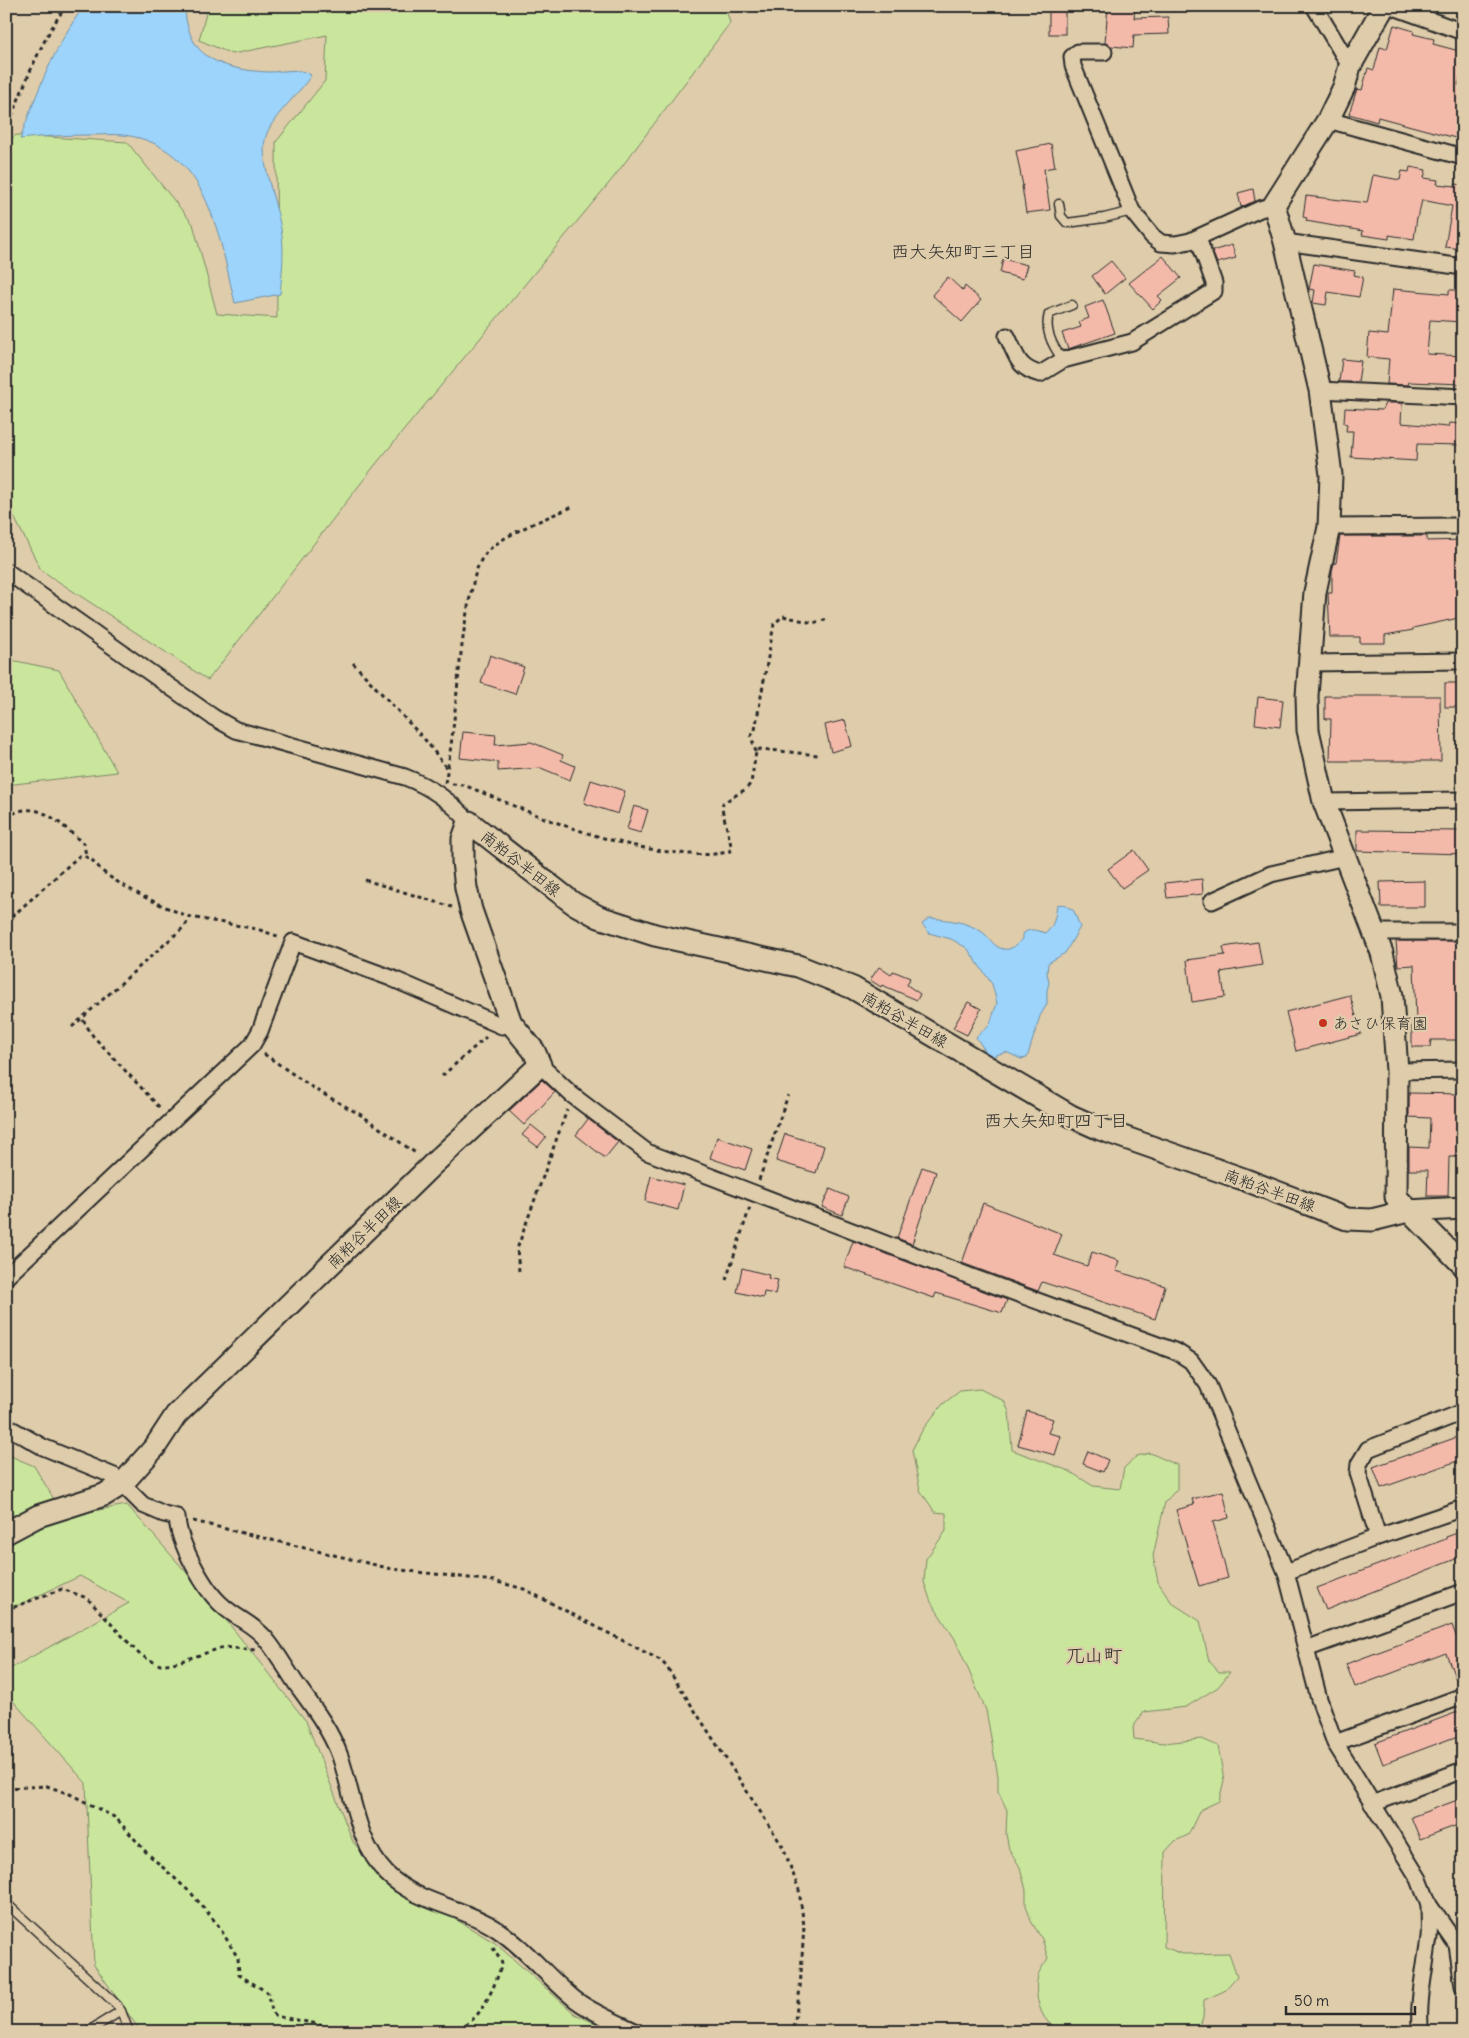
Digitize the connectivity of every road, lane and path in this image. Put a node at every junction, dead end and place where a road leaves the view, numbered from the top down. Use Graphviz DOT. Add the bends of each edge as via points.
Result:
graph roads {
  1 [pos="66,6"];
  2 [pos="1314,6"];
  3 [pos="1384,6"];
  4 [pos="1391,6"];
  5 [pos="1463,32"];
  6 [pos="1104,52"];
  7 [pos="1350,66"];
  8 [pos="1328,120"];
  9 [pos="6,131"];
  10 [pos="1463,157"];
  11 [pos="1059,204"];
  12 [pos="1274,205"];
  13 [pos="1132,211"];
  14 [pos="1198,238"];
  15 [pos="1285,242"];
  16 [pos="1463,267"];
  17 [pos="1072,305"];
  18 [pos="1007,336"];
  19 [pos="1063,360"];
  20 [pos="1320,390"];
  21 [pos="1463,397"];
  22 [pos="574,506"];
  23 [pos="1463,526"];
  24 [pos="1329,527"];
  25 [pos="6,571"];
  26 [pos="828,619"];
  27 [pos="1463,661"];
  28 [pos="353,663"];
  29 [pos="1310,663"];
  30 [pos="756,752"];
  31 [pos="818,755"];
  32 [pos="448,770"];
  33 [pos="445,783"];
  34 [pos="426,785"];
  35 [pos="1463,800"];
  36 [pos="1324,802"];
  37 [pos="6,818"];
  38 [pos="469,822"];
  39 [pos="86,856"];
  40 [pos="1345,857"];
  41 [pos="365,880"];
  42 [pos="1212,900"];
  43 [pos="471,910"];
  44 [pos="190,917"];
  45 [pos="6,922"];
  46 [pos="1374,932"];
  47 [pos="1463,932"];
  48 [pos="293,942"];
  49 [pos="83,1020"];
  50 [pos="506,1024"];
  51 [pos="72,1027"];
  52 [pos="252,1046"];
  53 [pos="540,1065"];
  54 [pos="1463,1070"];
  55 [pos="1397,1071"];
  56 [pos="442,1076"];
  57 [pos="572,1095"];
  58 [pos="173,1122"];
  59 [pos="432,1165"];
  60 [pos="1463,1208"];
  61 [pos="1408,1211"];
  62 [pos="1463,1265"];
  63 [pos="519,1271"];
  64 [pos="6,1277"];
  65 [pos="1463,1412"];
  66 [pos="6,1426"];
  67 [pos="122,1484"];
  68 [pos="1463,1508"];
  69 [pos="178,1517"];
  70 [pos="6,1534"];
  71 [pos="1375,1538"];
  72 [pos="1286,1572"];
  73 [pos="1463,1592"];
  74 [pos="6,1610"];
  75 [pos="1306,1649"];
  76 [pos="273,1650"];
  77 [pos="1463,1696"];
  78 [pos="1335,1743"];
  79 [pos="1463,1770"];
  80 [pos="6,1788"];
  81 [pos="1372,1804"];
  82 [pos="6,1903"];
  83 [pos="1429,1906"];
  84 [pos="489,1942"];
  85 [pos="1463,1986"];
  86 [pos="120,2011"];
  87 [pos="87,2032"];
  88 [pos="128,2032"];
  89 [pos="331,2032"];
  90 [pos="442,2032"];
  91 [pos="637,2032"];
  92 [pos="791,2032"];
  93 [pos="1422,2032"];
  1 -- 9 [label="path" via="45,41"];
  2 -- 7 [label="street"];
  3 -- 7 [label="main road"];
  4 -- 5 [label="street"];
  6 -- 13 [label="street" via="1078,52 1072,57 1073,66"];
  7 -- 8 [label="main road"];
  8 -- 10 [label="street"];
  8 -- 12 [label="main road"];
  11 -- 13 [label="lane" via="1067,223"];
  12 -- 14 [label="street"];
  12 -- 15 [label="main road"];
  13 -- 14 [label="street" via="1161,242 1175,244"];
  14 -- 19 [label="street" via="1214,283 1210,296 1132,342"];
  15 -- 16 [label="street"];
  15 -- 20 [label="main road"];
  17 -- 19 [label="lane" via="1049,314 1046,324 1054,348"];
  18 -- 19 [label="street" via="1021,366 1030,371 1040,374"];
  20 -- 21 [label="street"];
  20 -- 24 [label="main road" via="1331,474"];
  22 -- 32 [label="path" via="501,540 480,560 464,626"];
  23 -- 24 [label="street"];
  24 -- 29 [label="main road" via="1315,592"];
  25 -- 34 [label="street" via="213,718 236,730"];
  26 -- 30 [label="path" via="813,623 784,616 774,624 755,730 751,736"];
  27 -- 29 [label="street"];
  28 -- 32 [label="path" via="427,742"];
  29 -- 36 [label="main road" via="1308,730"];
  30 -- 31 [label="path" via="760,749"];
  30 -- 33 [label="path" via="751,783 723,802 730,851 714,854 648,849 597,837 464,785"];
  32 -- 33 [label="path"];
  33 -- 34 [label="path"];
  34 -- 38 [label="street" via="456,807"];
  35 -- 36 [label="street"];
  36 -- 40 [label="main road"];
  37 -- 39 [label="path" via="24,809 44,812 84,844"];
  38 -- 43 [label="main road, 南粕谷半田線" via="463,839 463,861"];
  38 -- 61 [label="main road, 南粕谷半田線" via="573,903 599,917 655,935 798,966 853,988 1071,1116 1100,1129 1347,1219 1372,1220"];
  39 -- 44 [label="path" via="105,874 163,907"];
  39 -- 45 [label="path" via="72,860"];
  40 -- 42 [label="street" via="1271,874"];
  40 -- 46 [label="main road"];
  41 -- 43 [label="path" via="461,910"];
  43 -- 50 [label="main road, 南粕谷半田線"];
  44 -- 48 [label="path" via="257,929"];
  44 -- 49 [label="path" via="185,926"];
  46 -- 47 [label="street"];
  46 -- 55 [label="main road" via="1392,996"];
  48 -- 50 [label="street"];
  48 -- 52 [label="street"];
  49 -- 51 [label="path"];
  49 -- 58 [label="path"];
  50 -- 53 [label="main road, 南粕谷半田線" via="534,1051"];
  50 -- 56 [label="path" via="469,1050"];
  52 -- 58 [label="street"];
  52 -- 59 [label="path" via="316,1090 362,1115"];
  53 -- 57 [label="street"];
  53 -- 59 [label="main road, 南粕谷半田線"];
  54 -- 55 [label="street"];
  55 -- 61 [label="main road" via="1396,1197"];
  57 -- 63 [label="path" via="517,1249"];
  57 -- 72 [label="street" via="647,1152 1177,1352 1190,1360 1208,1385"];
  58 -- 64 [label="street"];
  59 -- 67 [label="main road, 南粕谷半田線" via="176,1415 155,1447"];
  60 -- 61 [label="main road, 南粕谷半田線"];
  61 -- 62 [label="main road"];
  65 -- 71 [label="street" via="1376,1445 1362,1455 1358,1473 1376,1530"];
  66 -- 67 [label="street" via="43,1448 114,1476"];
  67 -- 69 [label="street" via="143,1505"];
  67 -- 70 [label="main road, 南粕谷半田線" via="104,1495 38,1516"];
  68 -- 71 [label="street"];
  69 -- 76 [label="street" via="178,1529 211,1596 258,1631"];
  69 -- 92 [label="path" via="392,1569 494,1580 524,1589 660,1660 783,1847 799,1890 804,1926 800,1989"];
  71 -- 72 [label="street"];
  72 -- 75 [label="street"];
  73 -- 75 [label="street"];
  74 -- 76 [label="path" via="62,1589 87,1598 140,1655 160,1665 224,1647"];
  75 -- 78 [label="street"];
  76 -- 91 [label="street" via="329,1731 363,1835 387,1874 406,1888 495,1928 572,1998"];
  77 -- 78 [label="street"];
  78 -- 81 [label="street"];
  79 -- 81 [label="street"];
  80 -- 89 [label="path" via="47,1786 116,1818 213,1919 238,1958 239,1975 267,1992 275,2016 318,2024"];
  81 -- 83 [label="street" via="1419,1879"];
  82 -- 86 [label="lane" via="117,2004"];
  83 -- 85 [label="street" via="1457,1945"];
  83 -- 93 [label="street"];
  84 -- 90 [label="path" via="502,1962 496,1983 483,2006 466,2025"];
  86 -- 87 [label="lane"];
  86 -- 88 [label="lane"];
}
